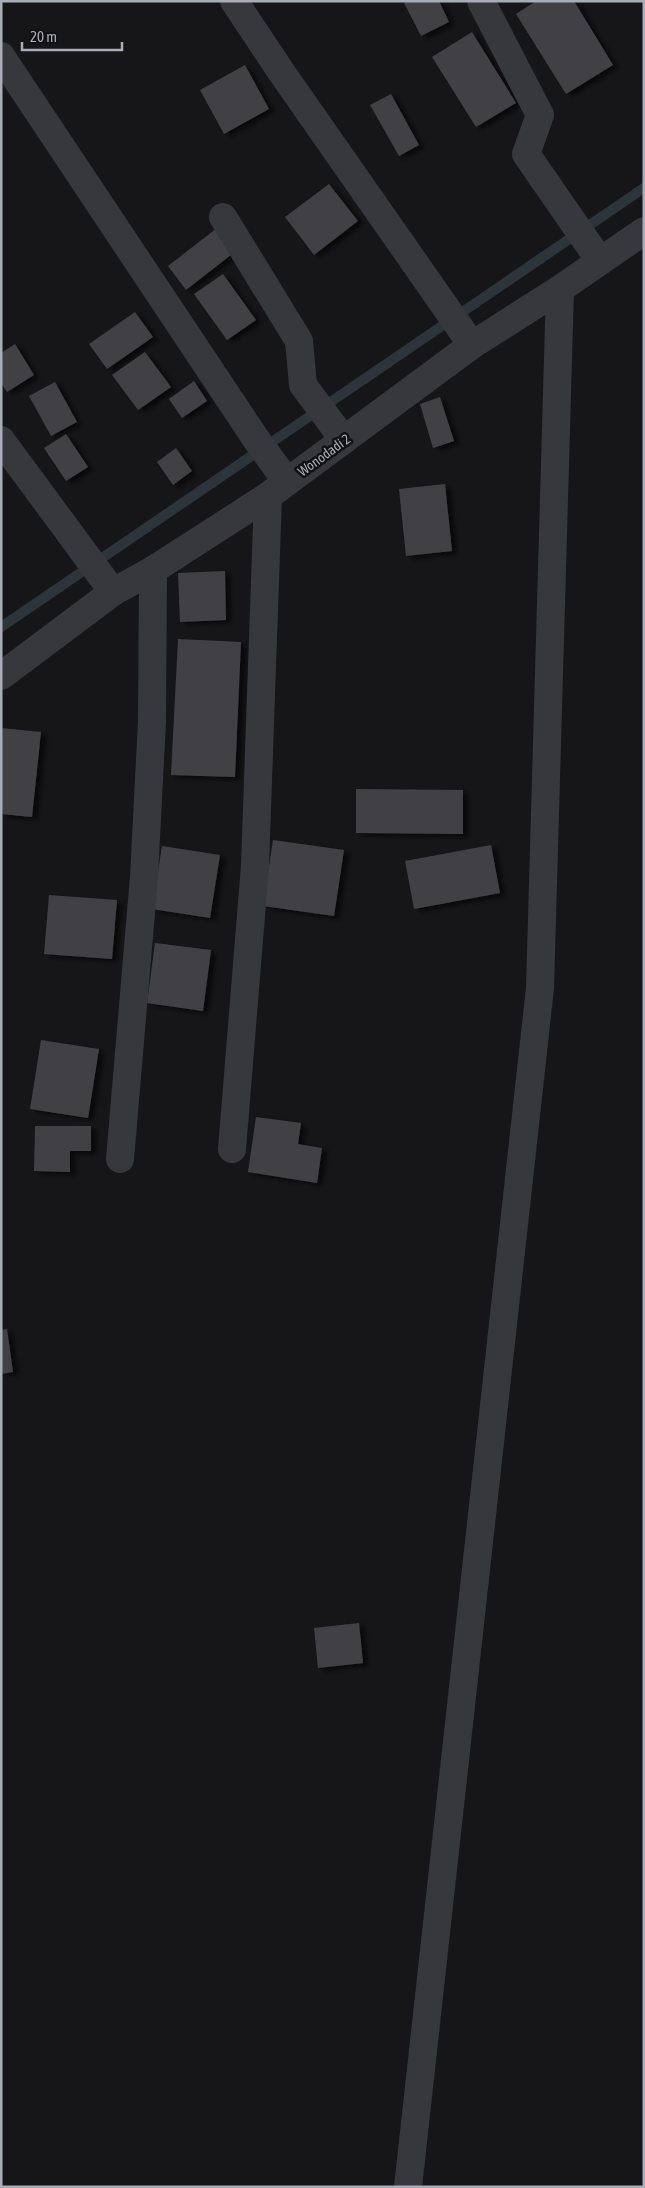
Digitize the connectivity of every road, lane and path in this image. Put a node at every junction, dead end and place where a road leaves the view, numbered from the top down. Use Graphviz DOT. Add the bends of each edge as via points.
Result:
graph roads {
  1 [pos="234,1"];
  2 [pos="481,1"];
  3 [pos="1,56"];
  4 [pos="223,217"];
  5 [pos="644,231"];
  6 [pos="586,241"];
  7 [pos="560,289"];
  8 [pos="467,337"];
  9 [pos="1,440"];
  10 [pos="344,440"];
  11 [pos="276,481"];
  12 [pos="152,570"];
  13 [pos="107,584"];
  14 [pos="1,676"];
  15 [pos="232,1148"];
  16 [pos="120,1160"];
  17 [pos="408,2187"];
  1 -- 8 [label="street"];
  2 -- 6 [label="street" via="540,115 526,154"];
  3 -- 11 [label="street" via="256,439"];
  4 -- 10 [label="street" via="299,340 303,385"];
  5 -- 6 [label="street, Wonodadi 2"];
  6 -- 7 [label="street, Wonodadi 2"];
  7 -- 8 [label="street, Wonodadi 2"];
  7 -- 17 [label="street" via="540,988"];
  8 -- 10 [label="street, Wonodadi 2"];
  9 -- 13 [label="street"];
  10 -- 11 [label="street, Wonodadi 2"];
  11 -- 12 [label="street, Wonodadi 2"];
  11 -- 15 [label="street" via="255,866"];
  12 -- 13 [label="street, Wonodadi 2"];
  12 -- 16 [label="street" via="152,721 144,876"];
  13 -- 14 [label="street, Wonodadi 2"];
}
